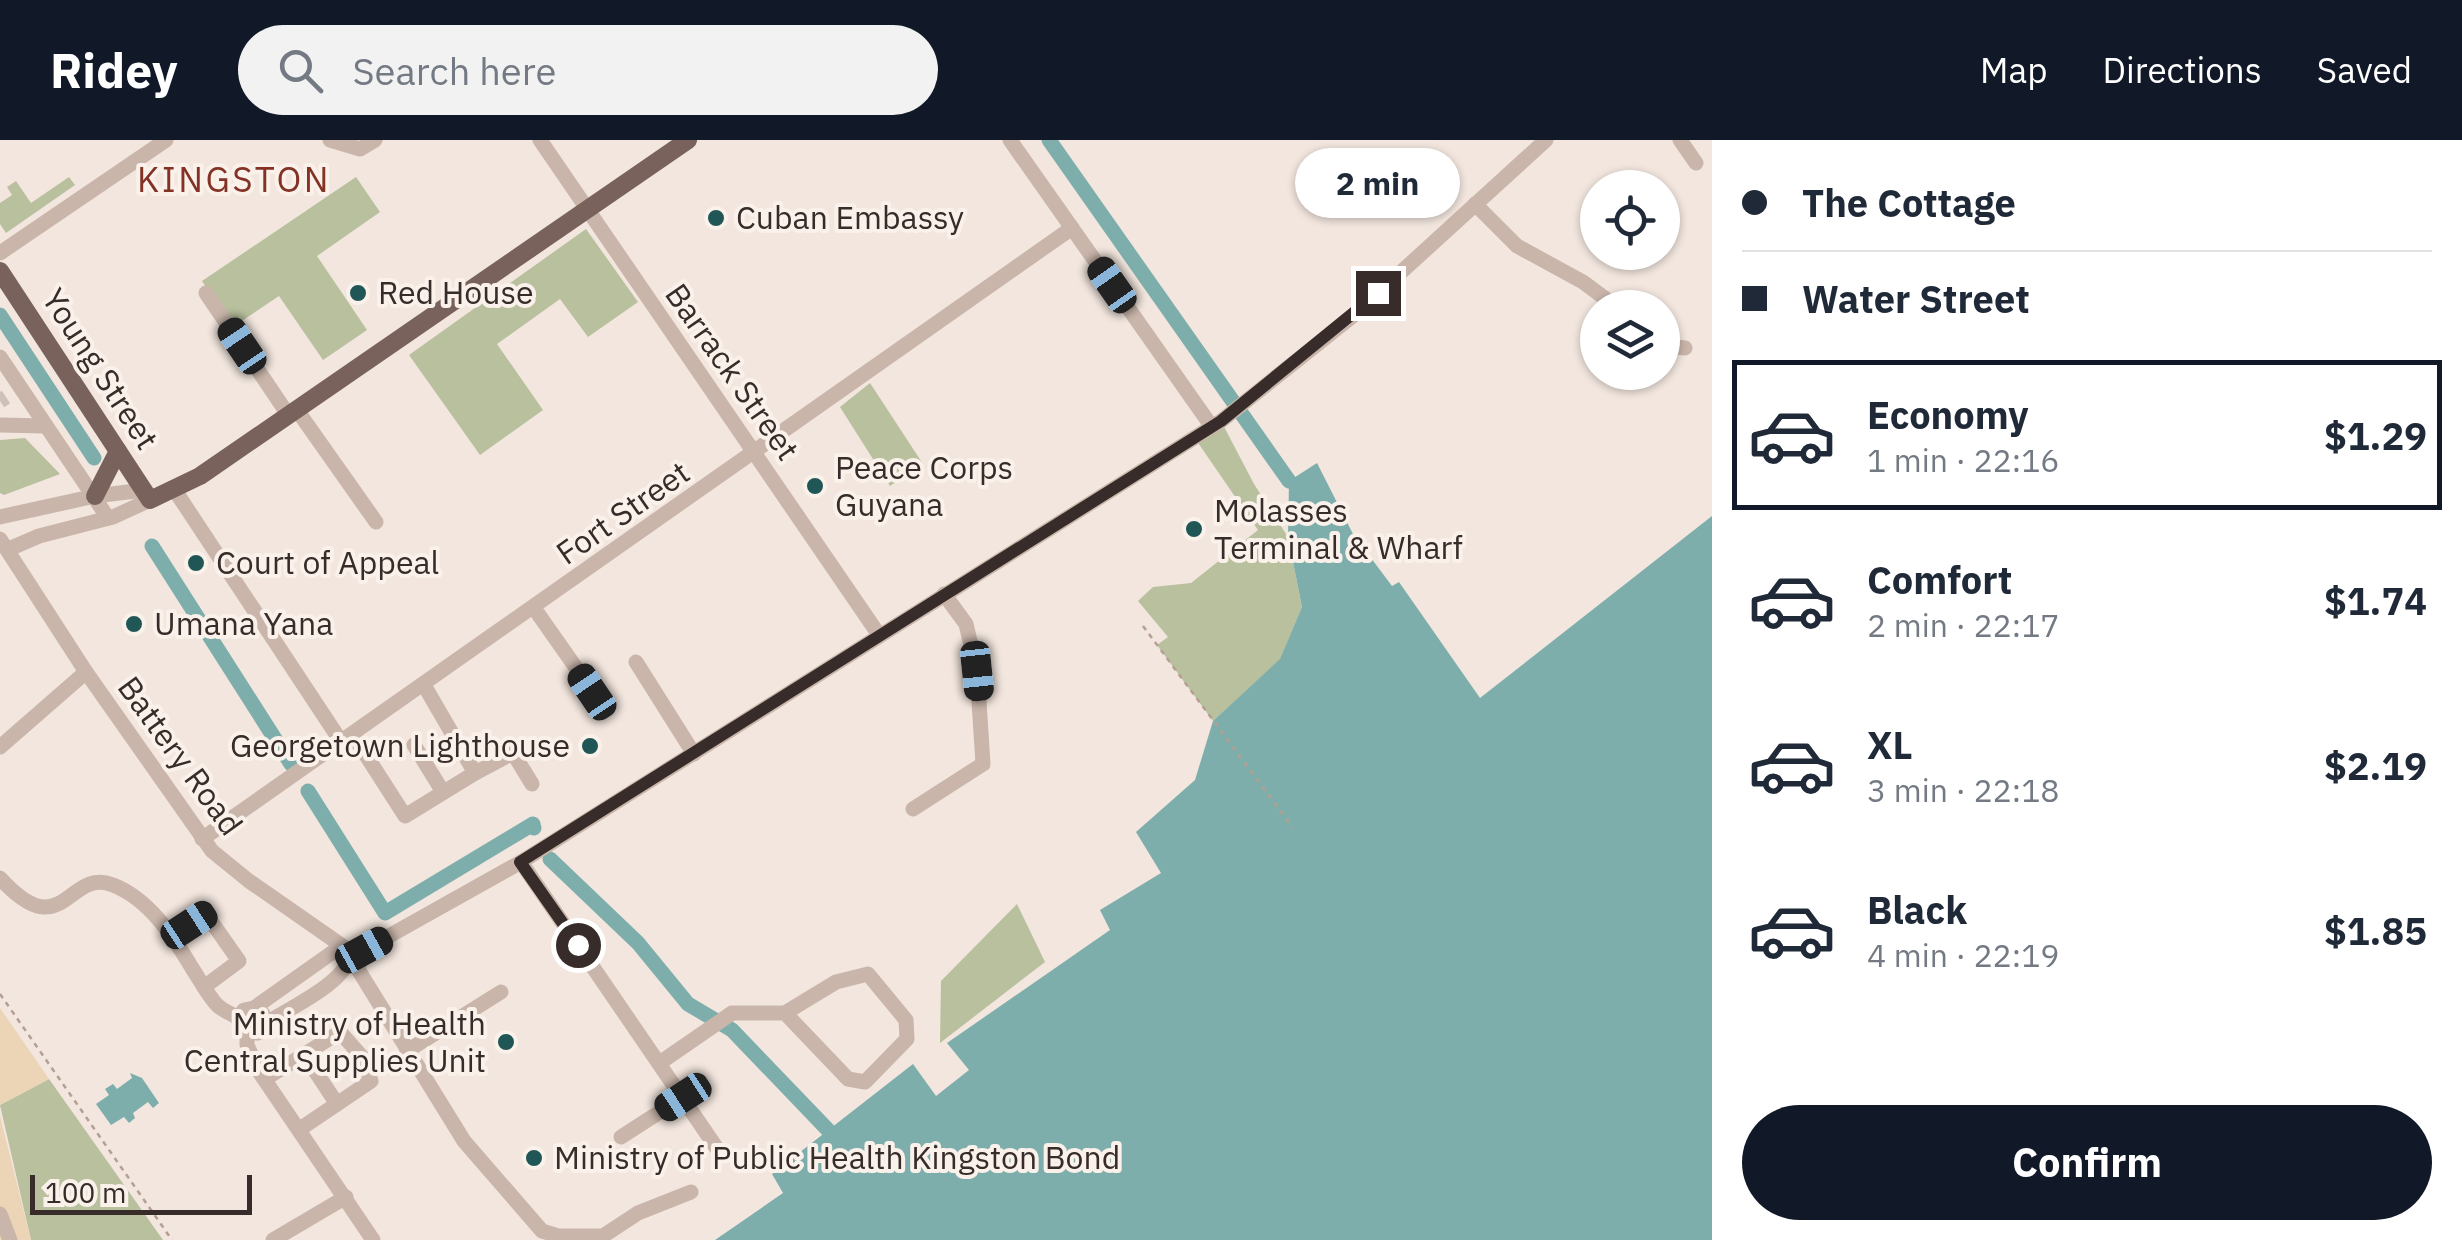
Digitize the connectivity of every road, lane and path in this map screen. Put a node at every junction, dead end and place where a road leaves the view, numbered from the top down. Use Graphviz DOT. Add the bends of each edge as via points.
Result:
graph roads {
  1 [pos="166,140"];
  2 [pos="330,140"];
  3 [pos="375,140"];
  4 [pos="540,140"];
  5 [pos="688,140"];
  6 [pos="1010,140"];
  7 [pos="1546,140"];
  8 [pos="1680,140"];
  9 [pos="1696,163"];
  10 [pos="1475,204"];
  11 [pos="587,211"];
  12 [pos="1072,228"];
  13 [pos="0,253"];
  14 [pos="0,271"];
  15 [pos="1594,290"];
  16 [pos="206,293"];
  17 [pos="1680,347"];
  18 [pos="1686,348"];
  19 [pos="0,357"];
  20 [pos="293,413"];
  21 [pos="1216,424"];
  22 [pos="0,425"];
  23 [pos="45,426"];
  24 [pos="118,451"];
  25 [pos="756,454"];
  26 [pos="158,493"];
  27 [pos="95,496"];
  28 [pos="0,517"];
  29 [pos="108,518"];
  30 [pos="376,522"];
  31 [pos="5,544"];
  32 [pos="944,594"];
  33 [pos="534,608"];
  34 [pos="1143,626"];
  35 [pos="879,635"];
  36 [pos="636,662"];
  37 [pos="86,672"];
  38 [pos="424,685"];
  39 [pos="592,692"];
  40 [pos="348,738"];
  41 [pos="414,745"];
  42 [pos="0,747"];
  43 [pos="694,754"];
  44 [pos="475,773"];
  45 [pos="532,784"];
  46 [pos="443,792"];
  47 [pos="913,809"];
  48 [pos="1293,828"];
  49 [pos="202,839"];
  50 [pos="520,862"];
  51 [pos="0,878"];
  52 [pos="172,936"];
  53 [pos="349,951"];
  54 [pos="204,986"];
  55 [pos="501,992"];
  56 [pos="0,994"];
  57 [pos="254,1008"];
  58 [pos="785,1013"];
  59 [pos="238,1018"];
  60 [pos="264,1024"];
  61 [pos="247,1034"];
  62 [pos="407,1051"];
  63 [pos="304,1054"];
  64 [pos="661,1062"];
  65 [pos="265,1079"];
  66 [pos="683,1097"];
  67 [pos="337,1104"];
  68 [pos="300,1129"];
  69 [pos="621,1137"];
  70 [pos="718,1150"];
  71 [pos="690,1192"];
  72 [pos="346,1197"];
  73 [pos="0,1214"];
  74 [pos="536,1236"];
  75 [pos="364,1237"];
  76 [pos="10,1240"];
  77 [pos="172,1240"];
  78 [pos="274,1240"];
  1 -- 13 [label="street"];
  2 -- 3 [label="street" via="360,149"];
  4 -- 11 [label="street, Barrack Street"];
  5 -- 11 [label="main road"];
  6 -- 12 [label="street"];
  7 -- 10 [label="street"];
  8 -- 9 [label="street"];
  10 -- 15 [label="street" via="1517,246"];
  10 -- 21 [label="street" via="1354,315"];
  11 -- 20 [label="main road"];
  11 -- 25 [label="street, Barrack Street"];
  12 -- 21 [label="street"];
  12 -- 25 [label="street, Fort Street"];
  14 -- 24 [label="main road, Young Street"];
  16 -- 20 [label="street"];
  17 -- 18 [label="street"];
  19 -- 23 [label="street" via="13,393"];
  20 -- 26 [label="main road" via="200,476"];
  20 -- 30 [label="street"];
  21 -- 32 [label="street"];
  22 -- 23 [label="street"];
  23 -- 27 [label="street"];
  24 -- 26 [label="main road, Young Street"];
  24 -- 27 [label="main road"];
  25 -- 33 [label="street, Fort Street"];
  25 -- 35 [label="street, Barrack Street"];
  26 -- 27 [label="street"];
  26 -- 29 [label="street"];
  26 -- 40 [label="street"];
  27 -- 28 [label="street"];
  27 -- 29 [label="street"];
  29 -- 31 [label="street"];
  31 -- 37 [label="street, Battery Road"];
  32 -- 35 [label="street"];
  32 -- 47 [label="street" via="966,624 977,671 983,764"];
  33 -- 38 [label="street, Fort Street"];
  33 -- 39 [label="street"];
  34 -- 48 [label="path"];
  35 -- 43 [label="street"];
  36 -- 43 [label="street"];
  37 -- 42 [label="street"];
  37 -- 49 [label="street, Battery Road"];
  38 -- 40 [label="street, Fort Street"];
  38 -- 44 [label="street"];
  40 -- 46 [label="street" via="405,816"];
  40 -- 49 [label="street, Fort Street"];
  41 -- 46 [label="street"];
  43 -- 50 [label="street"];
  44 -- 45 [label="street" via="512,753"];
  44 -- 46 [label="street"];
  49 -- 53 [label="street, Battery Road" via="236,872"];
  50 -- 53 [label="street"];
  50 -- 64 [label="street"];
  51 -- 52 [label="street" via="18,898 43,908 98,881 112,884 146,906"];
  52 -- 54 [label="street"];
  52 -- 54 [label="street" via="206,914 239,962"];
  53 -- 57 [label="street"];
  53 -- 60 [label="street" via="341,975"];
  53 -- 62 [label="street"];
  54 -- 59 [label="street"];
  55 -- 62 [label="street"];
  56 -- 77 [label="path"];
  57 -- 59 [label="street"];
  57 -- 60 [label="street"];
  58 -- 58 [label="street" via="848,1079 865,1082 907,1039 906,1020 868,974 836,982"];
  58 -- 64 [label="street" via="732,1013"];
  59 -- 61 [label="street"];
  60 -- 61 [label="street"];
  61 -- 65 [label="street"];
  62 -- 74 [label="street"];
  63 -- 65 [label="street"];
  63 -- 67 [label="street"];
  63 -- 67 [label="street" via="340,1032 363,1058 371,1081"];
  64 -- 66 [label="street"];
  65 -- 68 [label="street"];
  66 -- 69 [label="street"];
  66 -- 70 [label="street"];
  67 -- 68 [label="street"];
  68 -- 72 [label="street"];
  71 -- 74 [label="street" via="603,1236"];
  72 -- 75 [label="street"];
  72 -- 78 [label="street"];
  73 -- 76 [label="street"];
}
